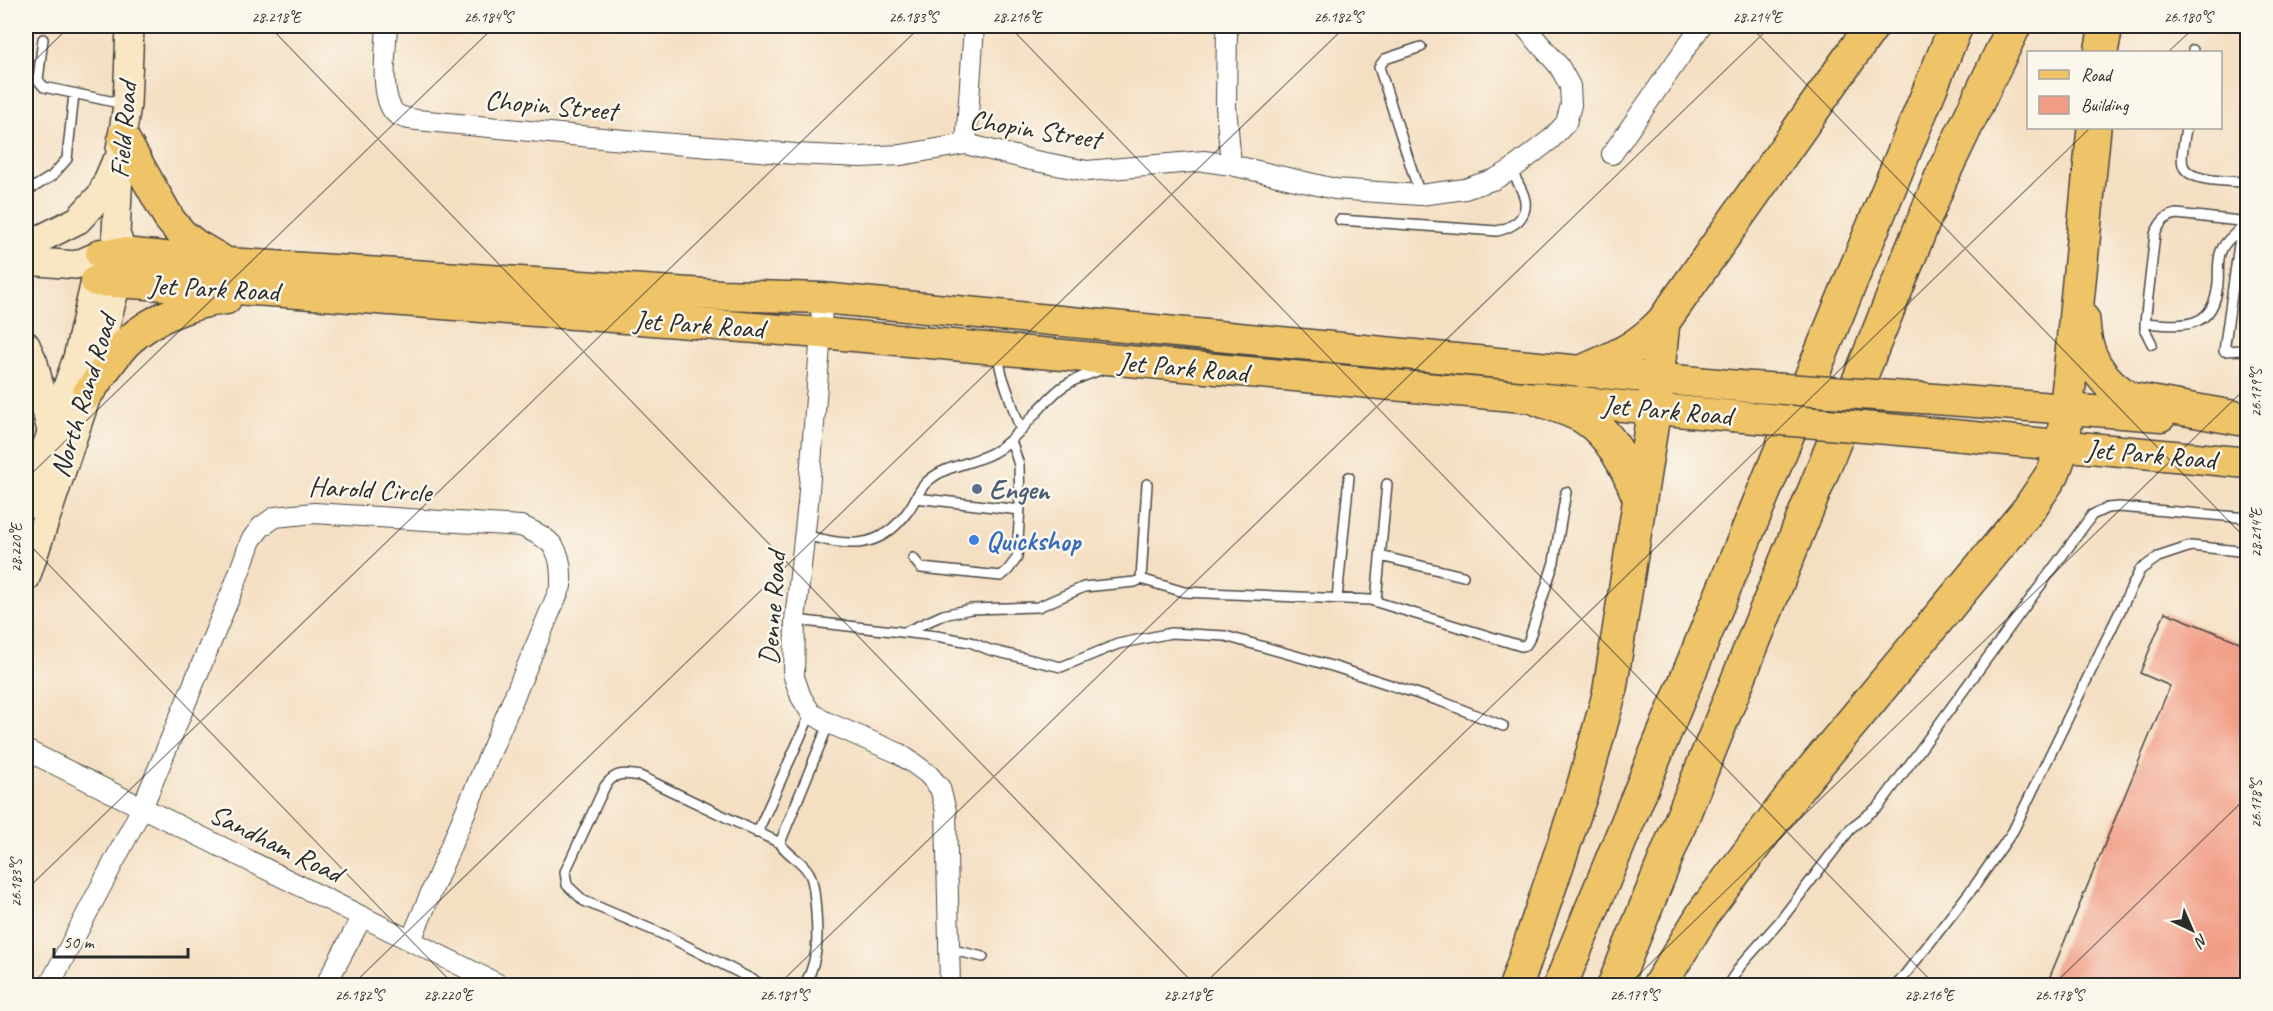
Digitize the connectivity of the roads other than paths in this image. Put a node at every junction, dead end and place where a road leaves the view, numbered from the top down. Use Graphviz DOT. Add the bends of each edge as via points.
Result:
graph roads {
  1 [pos="130,26"];
  2 [pos="387,26"];
  3 [pos="974,26"];
  4 [pos="1227,26"];
  5 [pos="1524,26"];
  6 [pos="1701,26"];
  7 [pos="1872,26"];
  8 [pos="1956,26"];
  9 [pos="2014,26"];
  10 [pos="2106,26"];
  11 [pos="1685,35"];
  12 [pos="44,39"];
  13 [pos="1421,47"];
  14 [pos="2101,51"];
  15 [pos="38,80"];
  16 [pos="26,81"];
  17 [pos="74,94"];
  18 [pos="127,105"];
  19 [pos="2094,129"];
  20 [pos="2186,129"];
  21 [pos="122,144"];
  22 [pos="966,144"];
  23 [pos="1612,154"];
  24 [pos="1231,165"];
  25 [pos="1511,170"];
  26 [pos="2247,182"];
  27 [pos="26,186"];
  28 [pos="1420,195"];
  29 [pos="1340,220"];
  30 [pos="2244,224"];
  31 [pos="26,246"];
  32 [pos="26,261"];
  33 [pos="105,262"];
  34 [pos="227,263"];
  35 [pos="2082,268"];
  36 [pos="285,292"];
  37 [pos="822,298"];
  38 [pos="1663,322"];
  39 [pos="2145,323"];
  40 [pos="821,333"];
  41 [pos="2152,344"];
  42 [pos="26,345"];
  43 [pos="2247,347"];
  44 [pos="996,348"];
  45 [pos="1123,362"];
  46 [pos="1584,371"];
  47 [pos="88,393"];
  48 [pos="1655,393"];
  49 [pos="1538,399"];
  50 [pos="2065,408"];
  51 [pos="2247,421"];
  52 [pos="1021,431"];
  53 [pos="51,435"];
  54 [pos="1011,440"];
  55 [pos="2063,446"];
  56 [pos="2247,463"];
  57 [pos="1349,477"];
  58 [pos="1147,484"];
  59 [pos="1388,484"];
  60 [pos="1566,492"];
  61 [pos="1639,497"];
  62 [pos="916,498"];
  63 [pos="26,505"];
  64 [pos="1020,510"];
  65 [pos="2247,518"];
  66 [pos="805,536"];
  67 [pos="2247,552"];
  68 [pos="1380,556"];
  69 [pos="913,558"];
  70 [pos="1463,576"];
  71 [pos="26,578"];
  72 [pos="1140,579"];
  73 [pos="1337,599"];
  74 [pos="1376,601"];
  75 [pos="795,620"];
  76 [pos="903,632"];
  77 [pos="811,713"];
  78 [pos="829,723"];
  79 [pos="1503,726"];
  80 [pos="26,750"];
  81 [pos="142,808"];
  82 [pos="757,833"];
  83 [pos="780,843"];
  84 [pos="362,917"];
  85 [pos="411,940"];
  86 [pos="949,949"];
  87 [pos="983,957"];
  88 [pos="49,986"];
  89 [pos="326,986"];
  90 [pos="502,986"];
  91 [pos="765,986"];
  92 [pos="803,986"];
  93 [pos="950,986"];
  94 [pos="1516,986"];
  95 [pos="1560,986"];
  96 [pos="1614,986"];
  97 [pos="1659,986"];
  98 [pos="1727,986"];
  99 [pos="1896,986"];
  1 -- 18 [label="main road, Field Road"];
  2 -- 22 [label="street, Chopin Street" via="386,91 391,107 402,117 795,154 882,156"];
  3 -- 22 [label="street"];
  4 -- 24 [label="street" via="1226,106"];
  5 -- 25 [label="street, Chopin Street" via="1559,66 1572,95 1569,117 1561,130"];
  6 -- 11 [label="street"];
  7 -- 38 [label="highway"];
  8 -- 95 [label="highway"];
  9 -- 96 [label="highway" via="1941,178"];
  10 -- 14 [label="highway"];
  11 -- 23 [label="street"];
  12 -- 15 [label="lane"];
  13 -- 28 [label="lane" via="1385,59 1379,68"];
  15 -- 16 [label="lane"];
  15 -- 17 [label="lane" via="44,87"];
  17 -- 18 [label="lane"];
  17 -- 27 [label="lane" via="67,159 52,176 34,187"];
  18 -- 21 [label="main road, Field Road"];
  19 -- 35 [label="highway"];
  20 -- 26 [label="lane" via="2183,164 2187,173"];
  21 -- 31 [label="main road" via="100,195 78,220"];
  21 -- 33 [label="main road, Field Road"];
  21 -- 34 [label="main road" via="182,234"];
  22 -- 24 [label="street, Chopin Street" via="1086,171 1177,162"];
  24 -- 28 [label="street, Chopin Street" via="1335,189"];
  25 -- 28 [label="street, Chopin Street" via="1488,183"];
  25 -- 29 [label="lane" via="1526,206 1521,218 1509,229"];
  30 -- 39 [label="lane" via="2220,254 2217,300 2206,315 2191,324 2177,326"];
  30 -- 39 [label="lane" via="2177,214 2161,221 2155,234"];
  30 -- 43 [label="lane" via="2224,351"];
  32 -- 33 [label="main road"];
  33 -- 34 [label="main road, Jet Park Road"];
  33 -- 36 [label="main road, Jet Park Road"];
  33 -- 47 [label="main road, North Rand Road"];
  33 -- 53 [label="main road, North Rand Road"];
  34 -- 37 [label="main road, Jet Park Road"];
  35 -- 50 [label="highway"];
  35 -- 51 [label="highway" via="2084,334 2090,357 2115,390 2130,399"];
  36 -- 40 [label="main road, Jet Park Road"];
  36 -- 47 [label="main road" via="260,298 206,300 147,326 127,342"];
  37 -- 40 [label="street, Denne Road"];
  37 -- 46 [label="main road, Jet Park Road"];
  38 -- 46 [label="highway" via="1629,351"];
  38 -- 48 [label="highway"];
  39 -- 41 [label="lane"];
  40 -- 44 [label="main road, Jet Park Road"];
  40 -- 66 [label="street, Denne Road"];
  42 -- 53 [label="main road"];
  44 -- 45 [label="main road, Jet Park Road"];
  44 -- 52 [label="lane"];
  45 -- 49 [label="main road, Jet Park Road"];
  45 -- 52 [label="lane" via="1063,386"];
  46 -- 48 [label="main road, Jet Park Road"];
  47 -- 71 [label="main road, North Rand Road"];
  48 -- 49 [label="main road, Jet Park Road"];
  48 -- 50 [label="main road, Jet Park Road, bridge" via="1738,386"];
  48 -- 55 [label="main road, Jet Park Road, bridge" via="1732,416"];
  48 -- 61 [label="highway"];
  49 -- 61 [label="highway" via="1583,416 1609,440 1624,462"];
  50 -- 51 [label="main road, Jet Park Road"];
  50 -- 55 [label="highway"];
  52 -- 54 [label="lane"];
  53 -- 63 [label="main road, North Rand Road"];
  54 -- 62 [label="lane" via="987,455 941,472 928,481"];
  54 -- 64 [label="lane" via="1019,465"];
  55 -- 56 [label="main road, Jet Park Road"];
  55 -- 97 [label="highway" via="2053,472 2028,509 1800,785 1705,911"];
  57 -- 73 [label="lane"];
  58 -- 72 [label="lane"];
  59 -- 68 [label="lane"];
  60 -- 74 [label="lane" via="1554,562 1527,645"];
  61 -- 94 [label="highway" via="1609,695 1583,788"];
  62 -- 64 [label="lane"];
  62 -- 66 [label="lane" via="900,522 864,543 840,544"];
  64 -- 69 [label="lane" via="1017,558 1001,576 921,568"];
  65 -- 98 [label="lane" via="2119,507 2092,515 1880,806 1852,827"];
  66 -- 75 [label="street, Denne Road"];
  67 -- 99 [label="lane" via="2191,546 2158,557 2140,570 2013,831"];
  68 -- 70 [label="lane"];
  68 -- 74 [label="lane"];
  72 -- 73 [label="lane" via="1184,592"];
  72 -- 76 [label="lane" via="1084,587 1038,607 971,609 944,615"];
  73 -- 74 [label="lane"];
  75 -- 76 [label="lane"];
  75 -- 77 [label="street, Denne Road" via="794,677"];
  76 -- 79 [label="lane" via="970,642 1061,667 1118,644 1171,633 1225,636 1335,667"];
  77 -- 78 [label="street"];
  77 -- 82 [label="lane"];
  78 -- 83 [label="lane"];
  78 -- 86 [label="street" via="898,753 928,774 940,788 946,811"];
  80 -- 81 [label="street, Sandham Road"];
  81 -- 84 [label="street, Sandham Road"];
  81 -- 85 [label="street, Harold Circle" via="251,540 275,517 314,513 521,526 546,537 557,551 562,567 561,586"];
  81 -- 88 [label="street, Harold Circle"];
  82 -- 83 [label="lane"];
  82 -- 91 [label="lane" via="640,776 618,774 605,786 565,877 573,893 584,901 667,936"];
  83 -- 92 [label="lane" via="814,881 817,948"];
  84 -- 85 [label="street, Sandham Road"];
  84 -- 89 [label="street"];
  85 -- 90 [label="street, Sandham Road"];
  86 -- 87 [label="lane"];
  86 -- 93 [label="street"];
}
